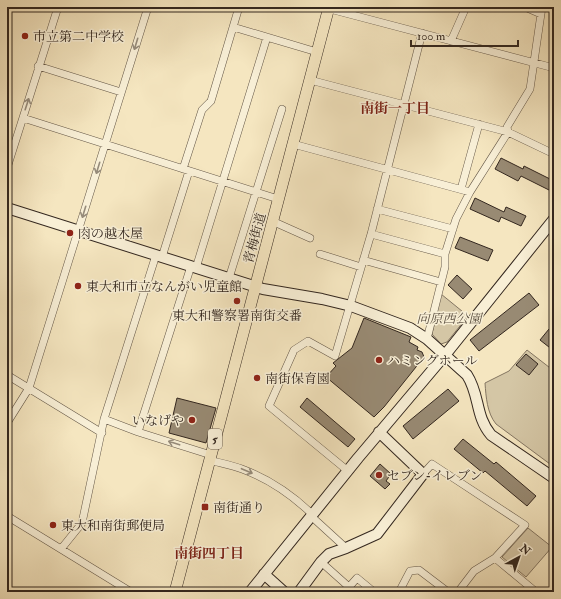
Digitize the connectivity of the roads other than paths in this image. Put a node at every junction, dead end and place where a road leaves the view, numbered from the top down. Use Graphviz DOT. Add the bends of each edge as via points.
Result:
graph roads {
  1 [pos="58,7"];
  2 [pos="148,7"];
  3 [pos="239,7"];
  4 [pos="327,7"];
  5 [pos="466,7"];
  6 [pos="525,7"];
  7 [pos="541,11"];
  8 [pos="233,27"];
  9 [pos="422,33"];
  10 [pos="267,37"];
  11 [pos="451,41"];
  12 [pos="317,52"];
  13 [pos="533,62"];
  14 [pos="38,66"];
  15 [pos="554,68"];
  16 [pos="310,80"];
  17 [pos="121,92"];
  18 [pos="404,104"];
  19 [pos="282,109"];
  20 [pos="23,118"];
  21 [pos="479,124"];
  22 [pos="508,132"];
  23 [pos="105,144"];
  24 [pos="293,144"];
  25 [pos="554,154"];
  26 [pos="7,168"];
  27 [pos="387,169"];
  28 [pos="186,170"];
  29 [pos="222,181"];
  30 [pos="461,189"];
  31 [pos="256,192"];
  32 [pos="470,192"];
  33 [pos="278,199"];
  34 [pos="7,208"];
  35 [pos="377,208"];
  36 [pos="554,220"];
  37 [pos="272,221"];
  38 [pos="453,229"];
  39 [pos="79,231"];
  40 [pos="544,232"];
  41 [pos="371,234"];
  42 [pos="554,236"];
  43 [pos="310,238"];
  44 [pos="320,254"];
  45 [pos="445,254"];
  46 [pos="159,256"];
  47 [pos="362,263"];
  48 [pos="193,267"];
  49 [pos="228,278"];
  50 [pos="441,282"];
  51 [pos="255,286"];
  52 [pos="351,306"];
  53 [pos="427,339"];
  54 [pos="445,355"];
  55 [pos="7,375"];
  56 [pos="29,388"];
  57 [pos="104,418"];
  58 [pos="7,423"];
  59 [pos="138,432"];
  60 [pos="379,432"];
  61 [pos="102,433"];
  62 [pos="210,458"];
  63 [pos="348,471"];
  64 [pos="423,474"];
  65 [pos="554,478"];
  66 [pos="311,515"];
  67 [pos="7,516"];
  68 [pos="346,548"];
  69 [pos="61,549"];
  70 [pos="495,558"];
  71 [pos="321,562"];
  72 [pos="264,574"];
  73 [pos="132,592"];
  74 [pos="175,592"];
  75 [pos="250,592"];
  76 [pos="284,592"];
  77 [pos="299,592"];
  78 [pos="374,592"];
  79 [pos="399,592"];
  80 [pos="448,592"];
  81 [pos="458,592"];
  82 [pos="536,592"];
  1 -- 14 [label="street"];
  2 -- 17 [label="street, one-way"];
  3 -- 8 [label="street"];
  4 -- 9 [label="street"];
  4 -- 12 [label="main road, 青梅街道 / 5"];
  5 -- 11 [label="street"];
  6 -- 7 [label="street"];
  7 -- 13 [label="street"];
  8 -- 10 [label="street"];
  8 -- 28 [label="street" via="211,101 202,110"];
  9 -- 11 [label="street"];
  9 -- 18 [label="street"];
  10 -- 12 [label="street"];
  10 -- 29 [label="street"];
  11 -- 13 [label="street"];
  12 -- 16 [label="main road, 青梅街道 / 5"];
  13 -- 15 [label="street"];
  13 -- 22 [label="street" via="530,89 507,127"];
  14 -- 17 [label="street"];
  20 -- 14 [label="street, one-way"];
  16 -- 18 [label="street"];
  16 -- 24 [label="main road, 青梅街道 / 5"];
  17 -- 23 [label="street"];
  18 -- 21 [label="street"];
  18 -- 27 [label="street"];
  19 -- 31 [label="street"];
  20 -- 23 [label="street"];
  20 -- 26 [label="street"];
  21 -- 22 [label="street"];
  21 -- 30 [label="street"];
  22 -- 25 [label="street"];
  22 -- 32 [label="street"];
  23 -- 28 [label="street"];
  23 -- 39 [label="street, one-way"];
  24 -- 27 [label="street"];
  24 -- 33 [label="main road, 青梅街道 / 5"];
  27 -- 30 [label="street"];
  27 -- 35 [label="street"];
  28 -- 29 [label="street"];
  28 -- 46 [label="street"];
  29 -- 31 [label="street"];
  29 -- 48 [label="street"];
  30 -- 32 [label="street"];
  31 -- 33 [label="street"];
  31 -- 49 [label="street"];
  32 -- 38 [label="street"];
  33 -- 37 [label="main road, 青梅街道 / 5"];
  34 -- 39 [label="street"];
  35 -- 38 [label="street"];
  35 -- 41 [label="street"];
  36 -- 40 [label="street"];
  37 -- 43 [label="street"];
  37 -- 51 [label="main road, 青梅街道 / 5"];
  38 -- 45 [label="street"];
  39 -- 46 [label="street"];
  39 -- 56 [label="street"];
  40 -- 42 [label="street"];
  40 -- 54 [label="street"];
  41 -- 45 [label="street"];
  41 -- 47 [label="street"];
  44 -- 47 [label="street"];
  45 -- 50 [label="street"];
  46 -- 48 [label="street"];
  46 -- 57 [label="street"];
  47 -- 50 [label="street"];
  47 -- 52 [label="street"];
  48 -- 49 [label="street"];
  48 -- 59 [label="street"];
  49 -- 51 [label="street"];
  50 -- 53 [label="street"];
  51 -- 52 [label="street"];
  51 -- 62 [label="main road, 青梅街道 / 5"];
  52 -- 53 [label="street" via="410,328"];
  52 -- 63 [label="street" via="335,356 308,341 294,350 269,406"];
  53 -- 54 [label="street"];
  54 -- 60 [label="street"];
  54 -- 65 [label="street" via="472,382 481,420 487,431"];
  55 -- 56 [label="street"];
  56 -- 58 [label="street"];
  56 -- 61 [label="street"];
  57 -- 59 [label="street"];
  57 -- 61 [label="street"];
  62 -- 59 [label="street, one-way"];
  60 -- 63 [label="street"];
  60 -- 64 [label="street"];
  61 -- 69 [label="street" via="82,523"];
  62 -- 66 [label="street, one-way" via="269,481 284,490"];
  62 -- 74 [label="main road, 青梅街道 / 5"];
  63 -- 66 [label="street"];
  64 -- 68 [label="street" via="377,534"];
  64 -- 70 [label="street" via="432,464 525,525"];
  66 -- 68 [label="street"];
  66 -- 72 [label="street"];
  67 -- 69 [label="street"];
  68 -- 71 [label="street" via="329,554"];
  69 -- 73 [label="street"];
  70 -- 81 [label="street" via="474,571"];
  70 -- 82 [label="street"];
  71 -- 77 [label="street"];
  71 -- 78 [label="street" via="349,587 357,578"];
  72 -- 75 [label="street"];
  72 -- 76 [label="street"];
  79 -- 80 [label="street" via="410,571 419,570"];
}
